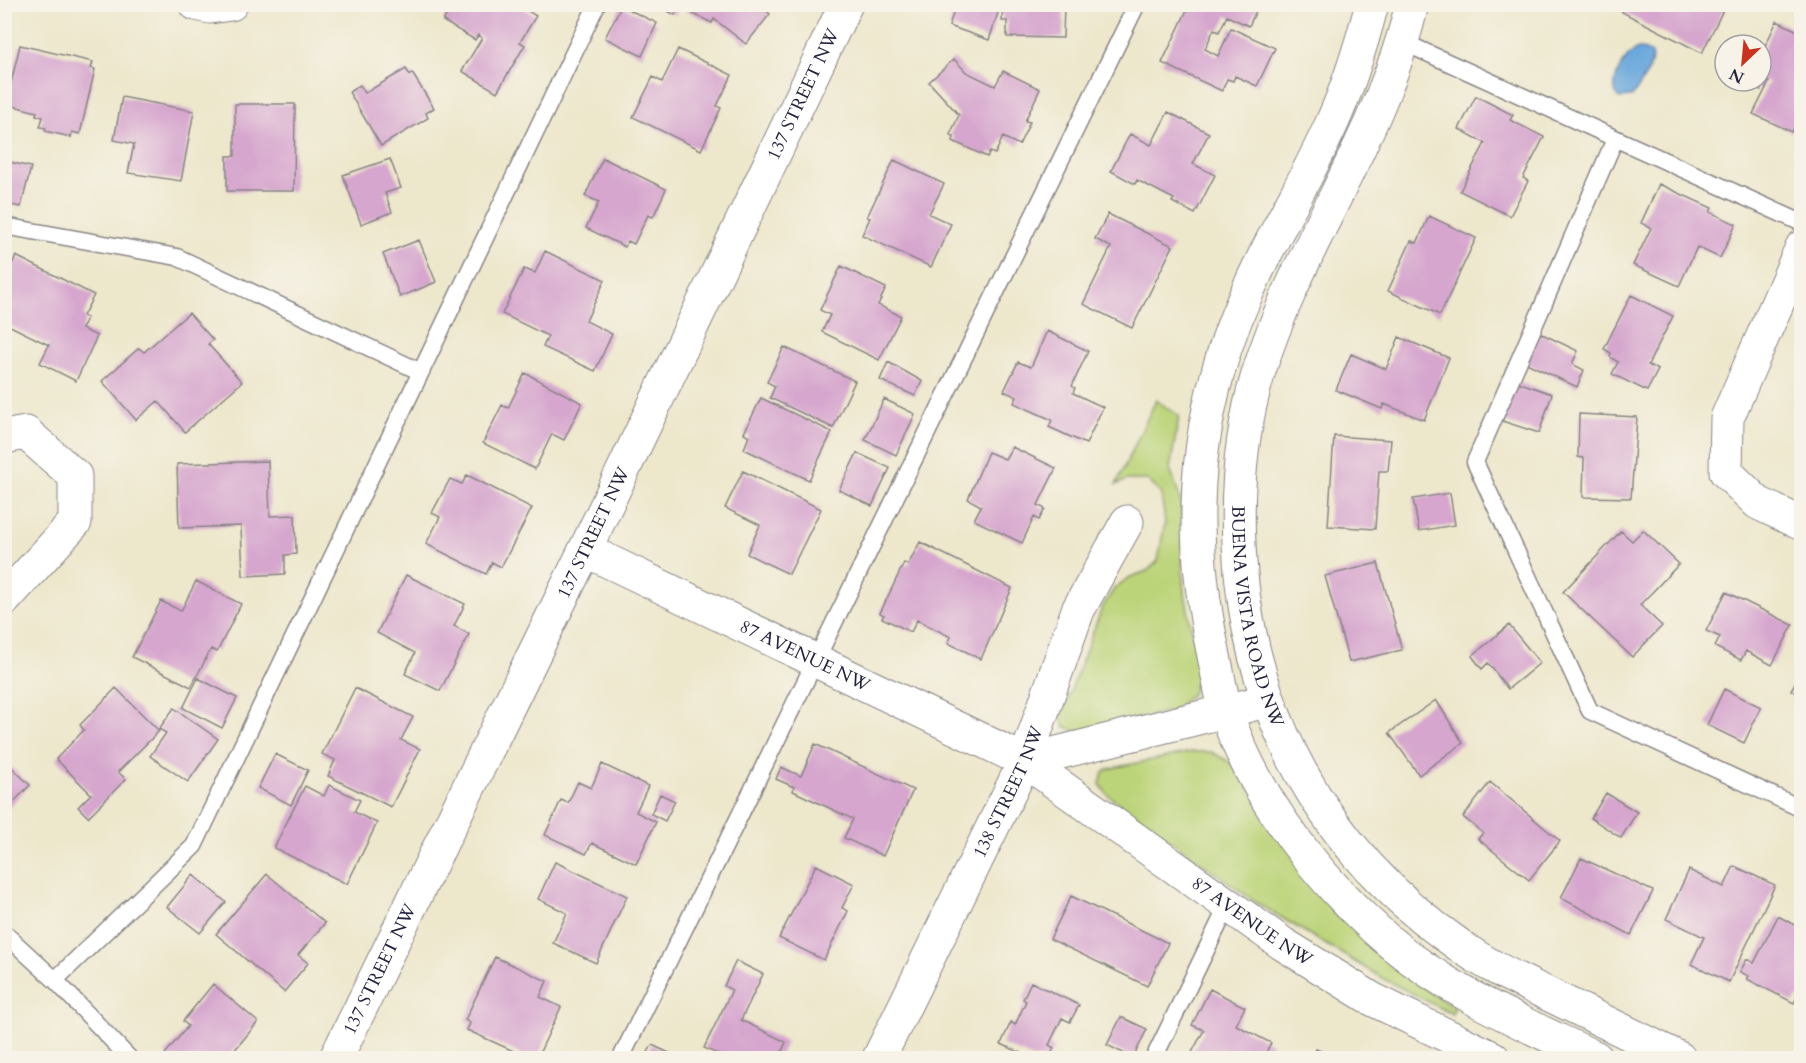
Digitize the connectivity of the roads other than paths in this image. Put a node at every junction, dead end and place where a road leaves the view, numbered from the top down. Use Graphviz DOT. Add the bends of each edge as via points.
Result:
graph roads {
  1 [pos="196,4"];
  2 [pos="231,4"];
  3 [pos="597,4"];
  4 [pos="846,4"];
  5 [pos="1137,4"];
  6 [pos="1372,4"];
  7 [pos="1412,4"];
  8 [pos="1403,42"];
  9 [pos="1615,139"];
  10 [pos="1802,224"];
  11 [pos="4,226"];
  12 [pos="1802,247"];
  13 [pos="420,372"];
  14 [pos="4,437"];
  15 [pos="1126,522"];
  16 [pos="1802,524"];
  17 [pos="585,550"];
  18 [pos="4,600"];
  19 [pos="817,662"];
  20 [pos="1266,701"];
  21 [pos="1226,712"];
  22 [pos="1024,761"];
  23 [pos="1802,809"];
  24 [pos="1227,907"];
  25 [pos="4,933"];
  26 [pos="55,980"];
  27 [pos="129,1059"];
  28 [pos="336,1059"];
  29 [pos="621,1059"];
  30 [pos="879,1059"];
  31 [pos="1154,1059"];
  32 [pos="1493,1059"];
  33 [pos="1596,1059"];
  34 [pos="1679,1059"];
  1 -- 2 [label="street"];
  3 -- 13 [label="lane"];
  4 -- 17 [label="street, 137 STREET NW"];
  5 -- 19 [label="lane"];
  6 -- 21 [label="street" via="1348,85 1331,125 1225,347 1206,419 1199,473 1198,571"];
  7 -- 8 [label="street, BUENA VISTA ROAD NW"];
  8 -- 9 [label="lane"];
  8 -- 20 [label="street, BUENA VISTA ROAD NW" via="1383,97 1286,302 1259,370 1246,424 1236,493 1241,594"];
  9 -- 10 [label="lane"];
  9 -- 23 [label="lane" via="1475,462 1590,711"];
  11 -- 13 [label="lane" via="177,257"];
  12 -- 16 [label="street" via="1727,418 1726,472 1758,503"];
  13 -- 26 [label="lane" via="194,846"];
  14 -- 18 [label="street" via="26,433 75,476 75,522"];
  15 -- 22 [label="street, 138 STREET NW" via="1078,610"];
  17 -- 19 [label="street, 87 AVENUE NW"];
  17 -- 28 [label="street, 137 STREET NW"];
  19 -- 22 [label="street, 87 AVENUE NW"];
  19 -- 29 [label="lane"];
  20 -- 21 [label="street"];
  20 -- 34 [label="street, BUENA VISTA ROAD NW" via="1300,770 1336,826 1366,864 1426,920 1493,968"];
  21 -- 22 [label="street"];
  21 -- 33 [label="street" via="1273,806 1324,876 1357,912 1433,974 1476,1000"];
  22 -- 24 [label="street, 87 AVENUE NW"];
  22 -- 30 [label="street, 138 STREET NW"];
  24 -- 31 [label="lane"];
  24 -- 32 [label="street, 87 AVENUE NW" via="1372,999"];
  25 -- 26 [label="lane"];
  26 -- 27 [label="lane"];
}
